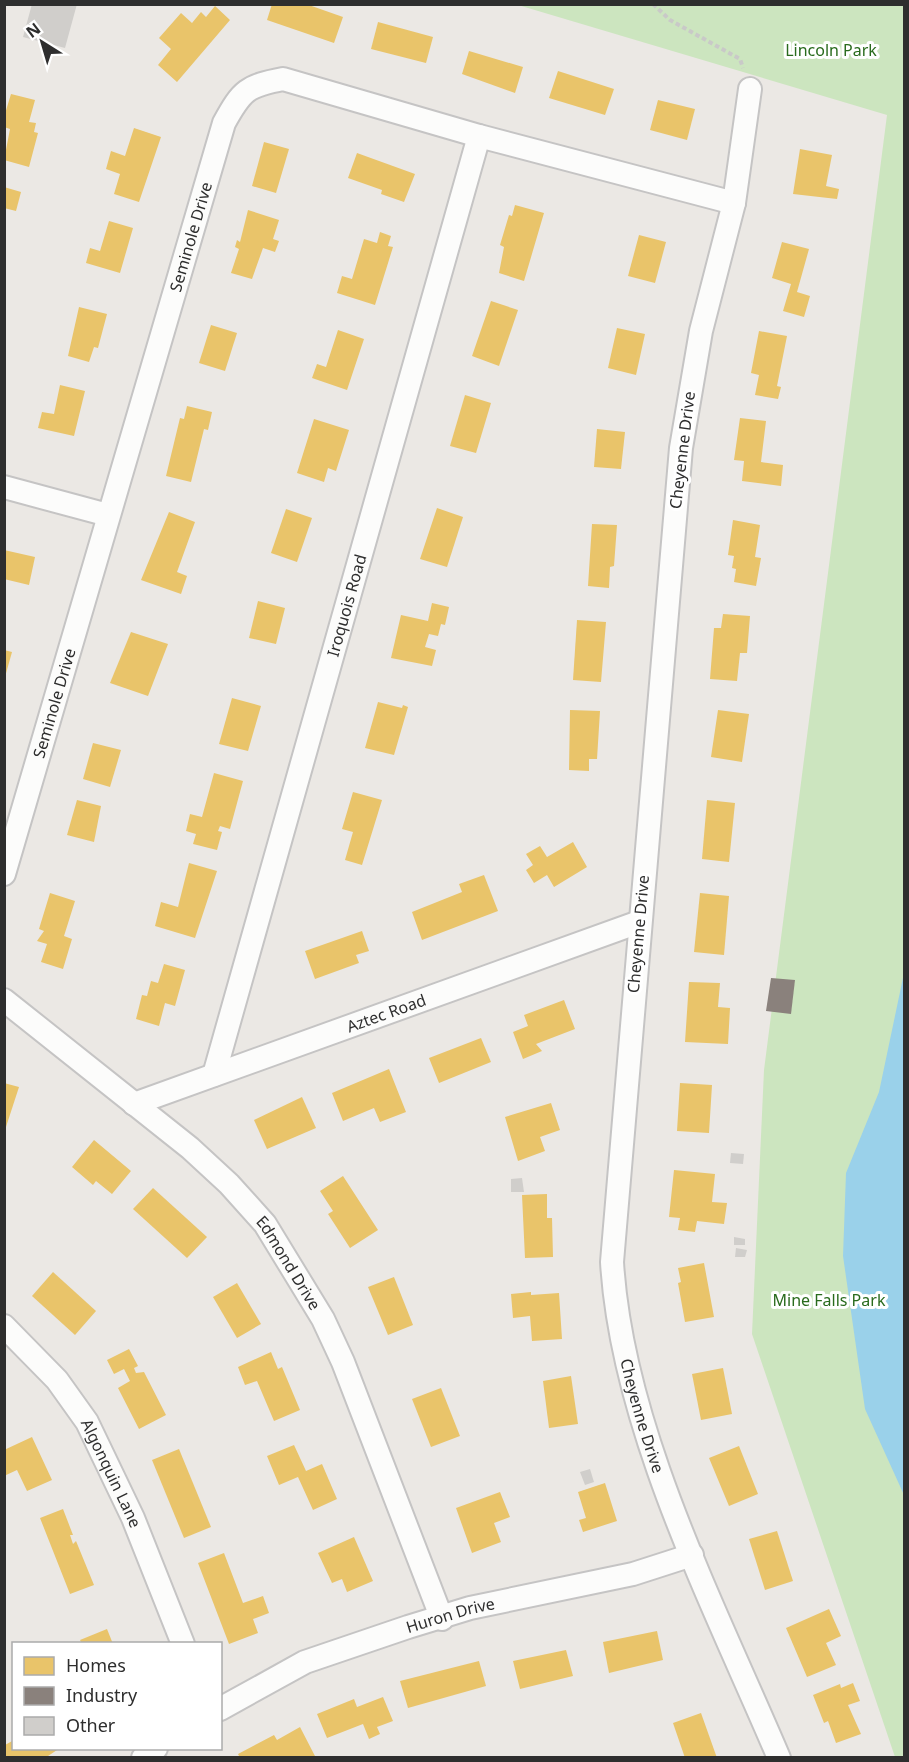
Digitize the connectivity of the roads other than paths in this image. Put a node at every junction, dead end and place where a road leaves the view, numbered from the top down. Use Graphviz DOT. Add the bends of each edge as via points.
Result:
graph roads {
  1 [pos="750,89"];
  2 [pos="479,136"];
  3 [pos="734,203"];
  4 [pos="4,487"];
  5 [pos="108,515"];
  6 [pos="4,874"];
  7 [pos="639,922"];
  8 [pos="4,1000"];
  9 [pos="214,1075"];
  10 [pos="134,1104"];
  11 [pos="4,1326"];
  12 [pos="692,1555"];
  13 [pos="442,1619"];
  14 [pos="182,1642"];
  15 [pos="222,1708"];
  16 [pos="779,1758"];
  1 -- 3 [label="street, Cheyenne Drive"];
  2 -- 3 [label="street, Seminole Drive"];
  2 -- 5 [label="street, Seminole Drive" via="284,79 255,84 236,102 224,123"];
  2 -- 9 [label="street, Iroquois Road"];
  3 -- 7 [label="street, Cheyenne Drive" via="701,331 683,437"];
  4 -- 5 [label="street"];
  5 -- 6 [label="street, Seminole Drive"];
  7 -- 9 [label="street, Aztec Road"];
  7 -- 12 [label="street, Cheyenne Drive" via="612,1242 613,1282 626,1352 649,1438"];
  8 -- 10 [label="street, Edmond Drive"];
  9 -- 10 [label="street, Aztec Road"];
  10 -- 13 [label="street, Edmond Drive" via="229,1184 265,1224 293,1266 343,1362"];
  11 -- 14 [label="street, Algonquin Lane" via="57,1380 87,1422 133,1518"];
  12 -- 13 [label="street, Huron Drive" via="641,1572 470,1608"];
  12 -- 16 [label="street, Cheyenne Drive"];
  13 -- 15 [label="street, Huron Drive" via="305,1662"];
}
